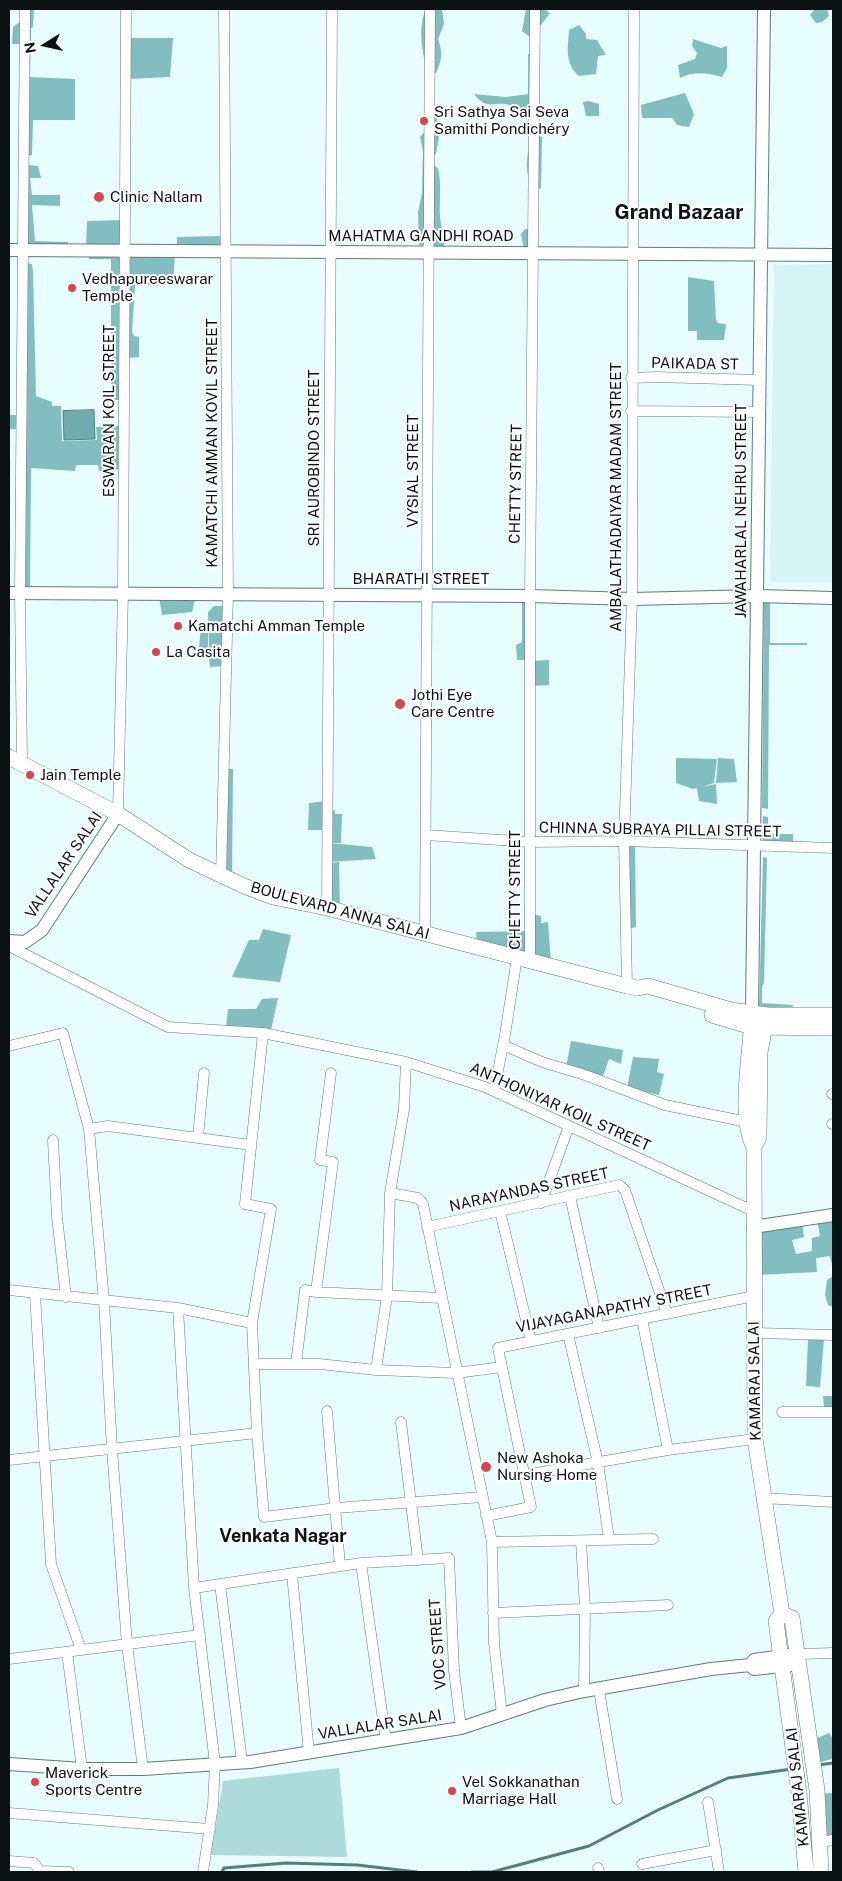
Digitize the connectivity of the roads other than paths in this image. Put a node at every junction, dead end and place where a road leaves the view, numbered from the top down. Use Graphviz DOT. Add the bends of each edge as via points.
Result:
graph roads {
  1 [pos="25,9"];
  2 [pos="126,9"];
  3 [pos="224,9"];
  4 [pos="332,9"];
  5 [pos="430,9"];
  6 [pos="534,9"];
  7 [pos="634,9"];
  8 [pos="764,9"];
  9 [pos="9,250"];
  10 [pos="23,250"];
  11 [pos="125,251"];
  12 [pos="331,252"];
  13 [pos="429,252"];
  14 [pos="226,253"];
  15 [pos="534,253"];
  16 [pos="634,254"];
  17 [pos="760,255"];
  18 [pos="833,255"];
  19 [pos="631,378"];
  20 [pos="758,380"];
  21 [pos="631,411"];
  22 [pos="758,412"];
  23 [pos="15,593"];
  24 [pos="123,593"];
  25 [pos="228,594"];
  26 [pos="329,595"];
  27 [pos="427,595"];
  28 [pos="530,596"];
  29 [pos="757,596"];
  30 [pos="833,598"];
  31 [pos="632,599"];
  32 [pos="15,760"];
  33 [pos="118,814"];
  34 [pos="426,835"];
  35 [pos="624,841"];
  36 [pos="530,842"];
  37 [pos="755,847"];
  38 [pos="833,848"];
  39 [pos="221,877"];
  40 [pos="327,908"];
  41 [pos="425,934"];
  42 [pos="9,941"];
  43 [pos="9,946"];
  44 [pos="523,959"];
  45 [pos="632,987"];
  46 [pos="833,1015"];
  47 [pos="759,1021"];
  48 [pos="794,1028"];
  49 [pos="833,1028"];
  50 [pos="263,1033"];
  51 [pos="502,1045"];
  52 [pos="9,1046"];
  53 [pos="760,1052"];
  54 [pos="406,1062"];
  55 [pos="204,1073"];
  56 [pos="332,1073"];
  57 [pos="494,1091"];
  58 [pos="747,1122"];
  59 [pos="569,1126"];
  60 [pos="89,1129"];
  61 [pos="198,1137"];
  62 [pos="53,1140"];
  63 [pos="251,1145"];
  64 [pos="754,1147"];
  65 [pos="390,1193"];
  66 [pos="570,1196"];
  67 [pos="541,1203"];
  68 [pos="500,1211"];
  69 [pos="753,1211"];
  70 [pos="833,1216"];
  71 [pos="427,1227"];
  72 [pos="754,1227"];
  73 [pos="9,1290"];
  74 [pos="316,1292"];
  75 [pos="35,1294"];
  76 [pos="387,1296"];
  77 [pos="754,1296"];
  78 [pos="66,1297"];
  79 [pos="441,1298"];
  80 [pos="104,1301"];
  81 [pos="178,1308"];
  82 [pos="667,1314"];
  83 [pos="642,1319"];
  84 [pos="252,1323"];
  85 [pos="600,1328"];
  86 [pos="755,1333"];
  87 [pos="568,1334"];
  88 [pos="833,1335"];
  89 [pos="531,1341"];
  90 [pos="254,1364"];
  91 [pos="296,1364"];
  92 [pos="502,1367"];
  93 [pos="376,1370"];
  94 [pos="456,1373"];
  95 [pos="327,1411"];
  96 [pos="782,1412"];
  97 [pos="833,1412"];
  98 [pos="401,1422"];
  99 [pos="257,1432"];
  100 [pos="755,1438"];
  101 [pos="186,1440"];
  102 [pos="112,1448"];
  103 [pos="668,1450"];
  104 [pos="43,1456"];
  105 [pos="9,1460"];
  106 [pos="598,1463"];
  107 [pos="525,1475"];
  108 [pos="482,1497"];
  109 [pos="762,1498"];
  110 [pos="411,1502"];
  111 [pos="833,1502"];
  112 [pos="336,1508"];
  113 [pos="486,1516"];
  114 [pos="609,1539"];
  115 [pos="653,1539"];
  116 [pos="581,1541"];
  117 [pos="492,1542"];
  118 [pos="418,1560"];
  119 [pos="361,1563"];
  120 [pos="340,1566"];
  121 [pos="292,1574"];
  122 [pos="220,1584"];
  123 [pos="194,1588"];
  124 [pos="668,1605"];
  125 [pos="585,1608"];
  126 [pos="493,1612"];
  127 [pos="782,1614"];
  128 [pos="200,1635"];
  129 [pos="127,1644"];
  130 [pos="81,1650"];
  131 [pos="67,1652"];
  132 [pos="833,1653"];
  133 [pos="9,1659"];
  134 [pos="798,1659"];
  135 [pos="782,1661"];
  136 [pos="600,1690"];
  137 [pos="584,1691"];
  138 [pos="502,1715"];
  139 [pos="461,1728"];
  140 [pos="386,1742"];
  141 [pos="309,1753"];
  142 [pos="242,1762"];
  143 [pos="9,1764"];
  144 [pos="215,1764"];
  145 [pos="143,1768"];
  146 [pos="82,1769"];
  147 [pos="616,1799"];
  148 [pos="708,1802"];
  149 [pos="9,1813"];
  150 [pos="210,1829"];
  151 [pos="827,1841"];
  152 [pos="716,1850"];
  153 [pos="9,1861"];
  154 [pos="642,1864"];
  155 [pos="69,1872"];
  156 [pos="203,1872"];
  157 [pos="719,1872"];
  158 [pos="806,1872"];
  159 [pos="821,1872"];
  1 -- 10 [label="street"];
  2 -- 11 [label="street, ESWARAN KOIL STREET"];
  3 -- 14 [label="street, KAMATCHI AMMAN KOVIL STREET"];
  4 -- 12 [label="street, SRI AUROBINDO STREET"];
  5 -- 13 [label="street, VYSIAL STREET"];
  6 -- 15 [label="street, CHETTY STREET"];
  7 -- 16 [label="street, AMBALATHADAIYAR MADAM STREET"];
  8 -- 17 [label="street, JAWAHARLAL NEHRU STREET"];
  9 -- 10 [label="street, MAHATMA GANDHI ROAD"];
  10 -- 11 [label="street, MAHATMA GANDHI ROAD"];
  10 -- 23 [label="street"];
  11 -- 14 [label="street, MAHATMA GANDHI ROAD"];
  11 -- 24 [label="street, ESWARAN KOIL STREET"];
  12 -- 13 [label="street, MAHATMA GANDHI ROAD"];
  12 -- 14 [label="street, MAHATMA GANDHI ROAD"];
  12 -- 26 [label="street, SRI AUROBINDO STREET"];
  13 -- 15 [label="street, MAHATMA GANDHI ROAD"];
  13 -- 27 [label="street, VYSIAL STREET"];
  14 -- 25 [label="street, KAMATCHI AMMAN KOVIL STREET"];
  15 -- 16 [label="street, MAHATMA GANDHI ROAD"];
  15 -- 28 [label="street, CHETTY STREET"];
  16 -- 17 [label="street, MAHATMA GANDHI ROAD"];
  16 -- 19 [label="street, AMBALATHADAIYAR MADAM STREET"];
  17 -- 18 [label="street, MAHATMA GANDHI ROAD"];
  17 -- 20 [label="street, JAWAHARLAL NEHRU STREET"];
  19 -- 20 [label="street, PAIKADA ST"];
  19 -- 21 [label="street, AMBALATHADAIYAR MADAM STREET"];
  20 -- 22 [label="street, JAWAHARLAL NEHRU STREET"];
  21 -- 22 [label="street"];
  21 -- 31 [label="street, AMBALATHADAIYAR MADAM STREET"];
  22 -- 29 [label="street, JAWAHARLAL NEHRU STREET"];
  23 -- 24 [label="street, BHARATHI STREET"];
  23 -- 32 [label="street"];
  24 -- 25 [label="street, BHARATHI STREET"];
  24 -- 33 [label="street, ESWARAN KOIL STREET"];
  25 -- 26 [label="street, BHARATHI STREET"];
  25 -- 39 [label="street, KAMATCHI AMMAN KOVIL STREET"];
  26 -- 27 [label="street, BHARATHI STREET"];
  26 -- 40 [label="street, SRI AUROBINDO STREET"];
  27 -- 28 [label="street, BHARATHI STREET"];
  27 -- 34 [label="street, VYSIAL STREET"];
  28 -- 31 [label="street, BHARATHI STREET"];
  28 -- 36 [label="street, CHETTY STREET"];
  29 -- 30 [label="street, BHARATHI STREET"];
  29 -- 31 [label="street, BHARATHI STREET"];
  29 -- 37 [label="street, JAWAHARLAL NEHRU STREET"];
  31 -- 35 [label="street, AMBALATHADAIYAR MADAM STREET"];
  32 -- 33 [label="main road, BOULEVARD ANNA SALAI"];
  33 -- 39 [label="main road, BOULEVARD ANNA SALAI"];
  33 -- 42 [label="street, VALLALAR SALAI" via="42,930 25,942"];
  34 -- 36 [label="street, CHINNA SUBRAYA PILLAI STREET"];
  34 -- 41 [label="street, VYSIAL STREET"];
  35 -- 36 [label="street, CHINNA SUBRAYA PILLAI STREET"];
  35 -- 37 [label="street, CHINNA SUBRAYA PILLAI STREET"];
  35 -- 45 [label="street, AMBALATHADAIYAR MADAM STREET"];
  36 -- 44 [label="street, CHETTY STREET"];
  37 -- 38 [label="street, CHINNA SUBRAYA PILLAI STREET"];
  37 -- 47 [label="street, JAWAHARLAL NEHRU STREET"];
  39 -- 40 [label="main road, BOULEVARD ANNA SALAI" via="273,897"];
  40 -- 41 [label="main road, BOULEVARD ANNA SALAI"];
  41 -- 44 [label="main road, BOULEVARD ANNA SALAI"];
  43 -- 50 [label="street, ANTHONIYAR KOIL STREET" via="168,1027"];
  44 -- 45 [label="main road, BOULEVARD ANNA SALAI"];
  44 -- 51 [label="street, CHETTY STREET"];
  45 -- 47 [label="main road, BOULEVARD ANNA SALAI" via="648,986"];
  46 -- 47 [label="main road, BOULEVARD ANNA SALAI"];
  47 -- 48 [label="main road, BOULEVARD ANNA SALAI"];
  47 -- 53 [label="main road, KAMARAJ SALAI"];
  47 -- 58 [label="main road, KAMARAJ SALAI" via="748,1050"];
  48 -- 49 [label="main road, BOULEVARD ANNA SALAI"];
  48 -- 53 [label="main road" via="780,1034"];
  50 -- 54 [label="street, ANTHONIYAR KOIL STREET"];
  50 -- 63 [label="street"];
  51 -- 57 [label="street, CHETTY STREET"];
  51 -- 58 [label="street" via="665,1105"];
  52 -- 60 [label="street" via="63,1033"];
  53 -- 64 [label="main road, KAMARAJ SALAI" via="759,1137"];
  54 -- 57 [label="street, ANTHONIYAR KOIL STREET"];
  54 -- 65 [label="street" via="404,1109"];
  55 -- 61 [label="street"];
  56 -- 74 [label="street" via="320,1160 333,1162"];
  57 -- 59 [label="street, ANTHONIYAR KOIL STREET"];
  58 -- 64 [label="main road, KAMARAJ SALAI" via="748,1136"];
  59 -- 67 [label="street"];
  59 -- 69 [label="street, ANTHONIYAR KOIL STREET"];
  60 -- 61 [label="street" via="108,1126"];
  60 -- 80 [label="street"];
  61 -- 63 [label="street"];
  62 -- 78 [label="street"];
  63 -- 84 [label="street" via="245,1204 271,1208"];
  64 -- 69 [label="main road, KAMARAJ SALAI"];
  65 -- 71 [label="street" via="421,1200"];
  65 -- 76 [label="street"];
  66 -- 67 [label="street, NARAYANDAS STREET"];
  66 -- 82 [label="street, NARAYANDAS STREET" via="622,1186"];
  66 -- 85 [label="street"];
  67 -- 68 [label="street, NARAYANDAS STREET"];
  68 -- 71 [label="street, NARAYANDAS STREET"];
  68 -- 89 [label="street"];
  69 -- 72 [label="main road, KAMARAJ SALAI"];
  70 -- 72 [label="street"];
  71 -- 79 [label="street"];
  72 -- 77 [label="main road, KAMARAJ SALAI"];
  73 -- 75 [label="street"];
  74 -- 76 [label="street"];
  74 -- 91 [label="street" via="305,1290"];
  75 -- 78 [label="street"];
  75 -- 104 [label="street"];
  76 -- 79 [label="street"];
  76 -- 93 [label="street"];
  77 -- 82 [label="street, VIJAYAGANAPATHY STREET"];
  77 -- 86 [label="main road, KAMARAJ SALAI"];
  78 -- 80 [label="street"];
  79 -- 94 [label="street"];
  80 -- 81 [label="street"];
  80 -- 102 [label="street"];
  81 -- 84 [label="street"];
  81 -- 101 [label="street"];
  82 -- 83 [label="street, VIJAYAGANAPATHY STREET"];
  83 -- 85 [label="street, VIJAYAGANAPATHY STREET"];
  83 -- 103 [label="street"];
  84 -- 90 [label="street"];
  85 -- 87 [label="street, VIJAYAGANAPATHY STREET"];
  86 -- 88 [label="street"];
  86 -- 100 [label="main road, KAMARAJ SALAI"];
  87 -- 89 [label="street, VIJAYAGANAPATHY STREET"];
  87 -- 106 [label="street"];
  89 -- 92 [label="street, VIJAYAGANAPATHY STREET" via="498,1348"];
  90 -- 91 [label="street"];
  90 -- 99 [label="street"];
  91 -- 93 [label="street"];
  92 -- 94 [label="street"];
  92 -- 107 [label="street"];
  93 -- 94 [label="street"];
  94 -- 108 [label="street"];
  95 -- 112 [label="street"];
  96 -- 97 [label="street"];
  98 -- 110 [label="street"];
  99 -- 101 [label="street"];
  99 -- 112 [label="street" via="264,1517"];
  100 -- 103 [label="street"];
  100 -- 109 [label="main road, KAMARAJ SALAI"];
  101 -- 102 [label="street"];
  101 -- 123 [label="street"];
  102 -- 104 [label="street"];
  102 -- 129 [label="street"];
  103 -- 106 [label="street"];
  104 -- 105 [label="street"];
  104 -- 130 [label="street" via="51,1564"];
  106 -- 107 [label="street"];
  106 -- 114 [label="street"];
  107 -- 113 [label="street" via="531,1507"];
  108 -- 110 [label="street"];
  108 -- 113 [label="street"];
  109 -- 111 [label="street"];
  109 -- 127 [label="main road, KAMARAJ SALAI"];
  110 -- 112 [label="street"];
  110 -- 118 [label="street"];
  112 -- 120 [label="street"];
  113 -- 117 [label="street"];
  114 -- 115 [label="street"];
  114 -- 116 [label="street"];
  116 -- 117 [label="street"];
  116 -- 125 [label="street"];
  117 -- 126 [label="street"];
  118 -- 119 [label="street"];
  118 -- 139 [label="street, VOC STREET" via="449,1558 454,1671"];
  119 -- 120 [label="street"];
  119 -- 140 [label="street"];
  120 -- 121 [label="street"];
  121 -- 122 [label="street"];
  121 -- 141 [label="street"];
  122 -- 123 [label="street"];
  122 -- 142 [label="street"];
  123 -- 128 [label="street"];
  124 -- 125 [label="street"];
  125 -- 126 [label="street"];
  125 -- 137 [label="street"];
  126 -- 138 [label="street"];
  127 -- 134 [label="main road, KAMARAJ SALAI" via="792,1618"];
  127 -- 135 [label="main road, KAMARAJ SALAI" via="776,1621"];
  128 -- 129 [label="street"];
  128 -- 144 [label="street"];
  129 -- 130 [label="street"];
  129 -- 145 [label="street"];
  130 -- 131 [label="street"];
  131 -- 133 [label="street"];
  131 -- 146 [label="street"];
  132 -- 134 [label="street"];
  134 -- 135 [label="street, VALLALAR SALAI"];
  134 -- 151 [label="main road, KAMARAJ SALAI"];
  135 -- 136 [label="street, VALLALAR SALAI" via="754,1669 750,1665 712,1669"];
  135 -- 158 [label="main road, KAMARAJ SALAI" via="800,1793"];
  136 -- 137 [label="street, VALLALAR SALAI"];
  136 -- 147 [label="street"];
  137 -- 138 [label="street, VALLALAR SALAI"];
  138 -- 139 [label="street, VALLALAR SALAI"];
  139 -- 140 [label="street, VALLALAR SALAI"];
  140 -- 141 [label="street, VALLALAR SALAI"];
  141 -- 142 [label="street, VALLALAR SALAI"];
  142 -- 144 [label="street, VALLALAR SALAI"];
  143 -- 146 [label="street, VALLALAR SALAI"];
  144 -- 145 [label="street, VALLALAR SALAI"];
  144 -- 150 [label="street"];
  145 -- 146 [label="street, VALLALAR SALAI"];
  148 -- 152 [label="street"];
  149 -- 150 [label="street"];
  150 -- 156 [label="street"];
  151 -- 159 [label="main road, KAMARAJ SALAI"];
  152 -- 154 [label="street"];
  152 -- 157 [label="street"];
  153 -- 155 [label="street" via="34,1863 40,1871"];
}
